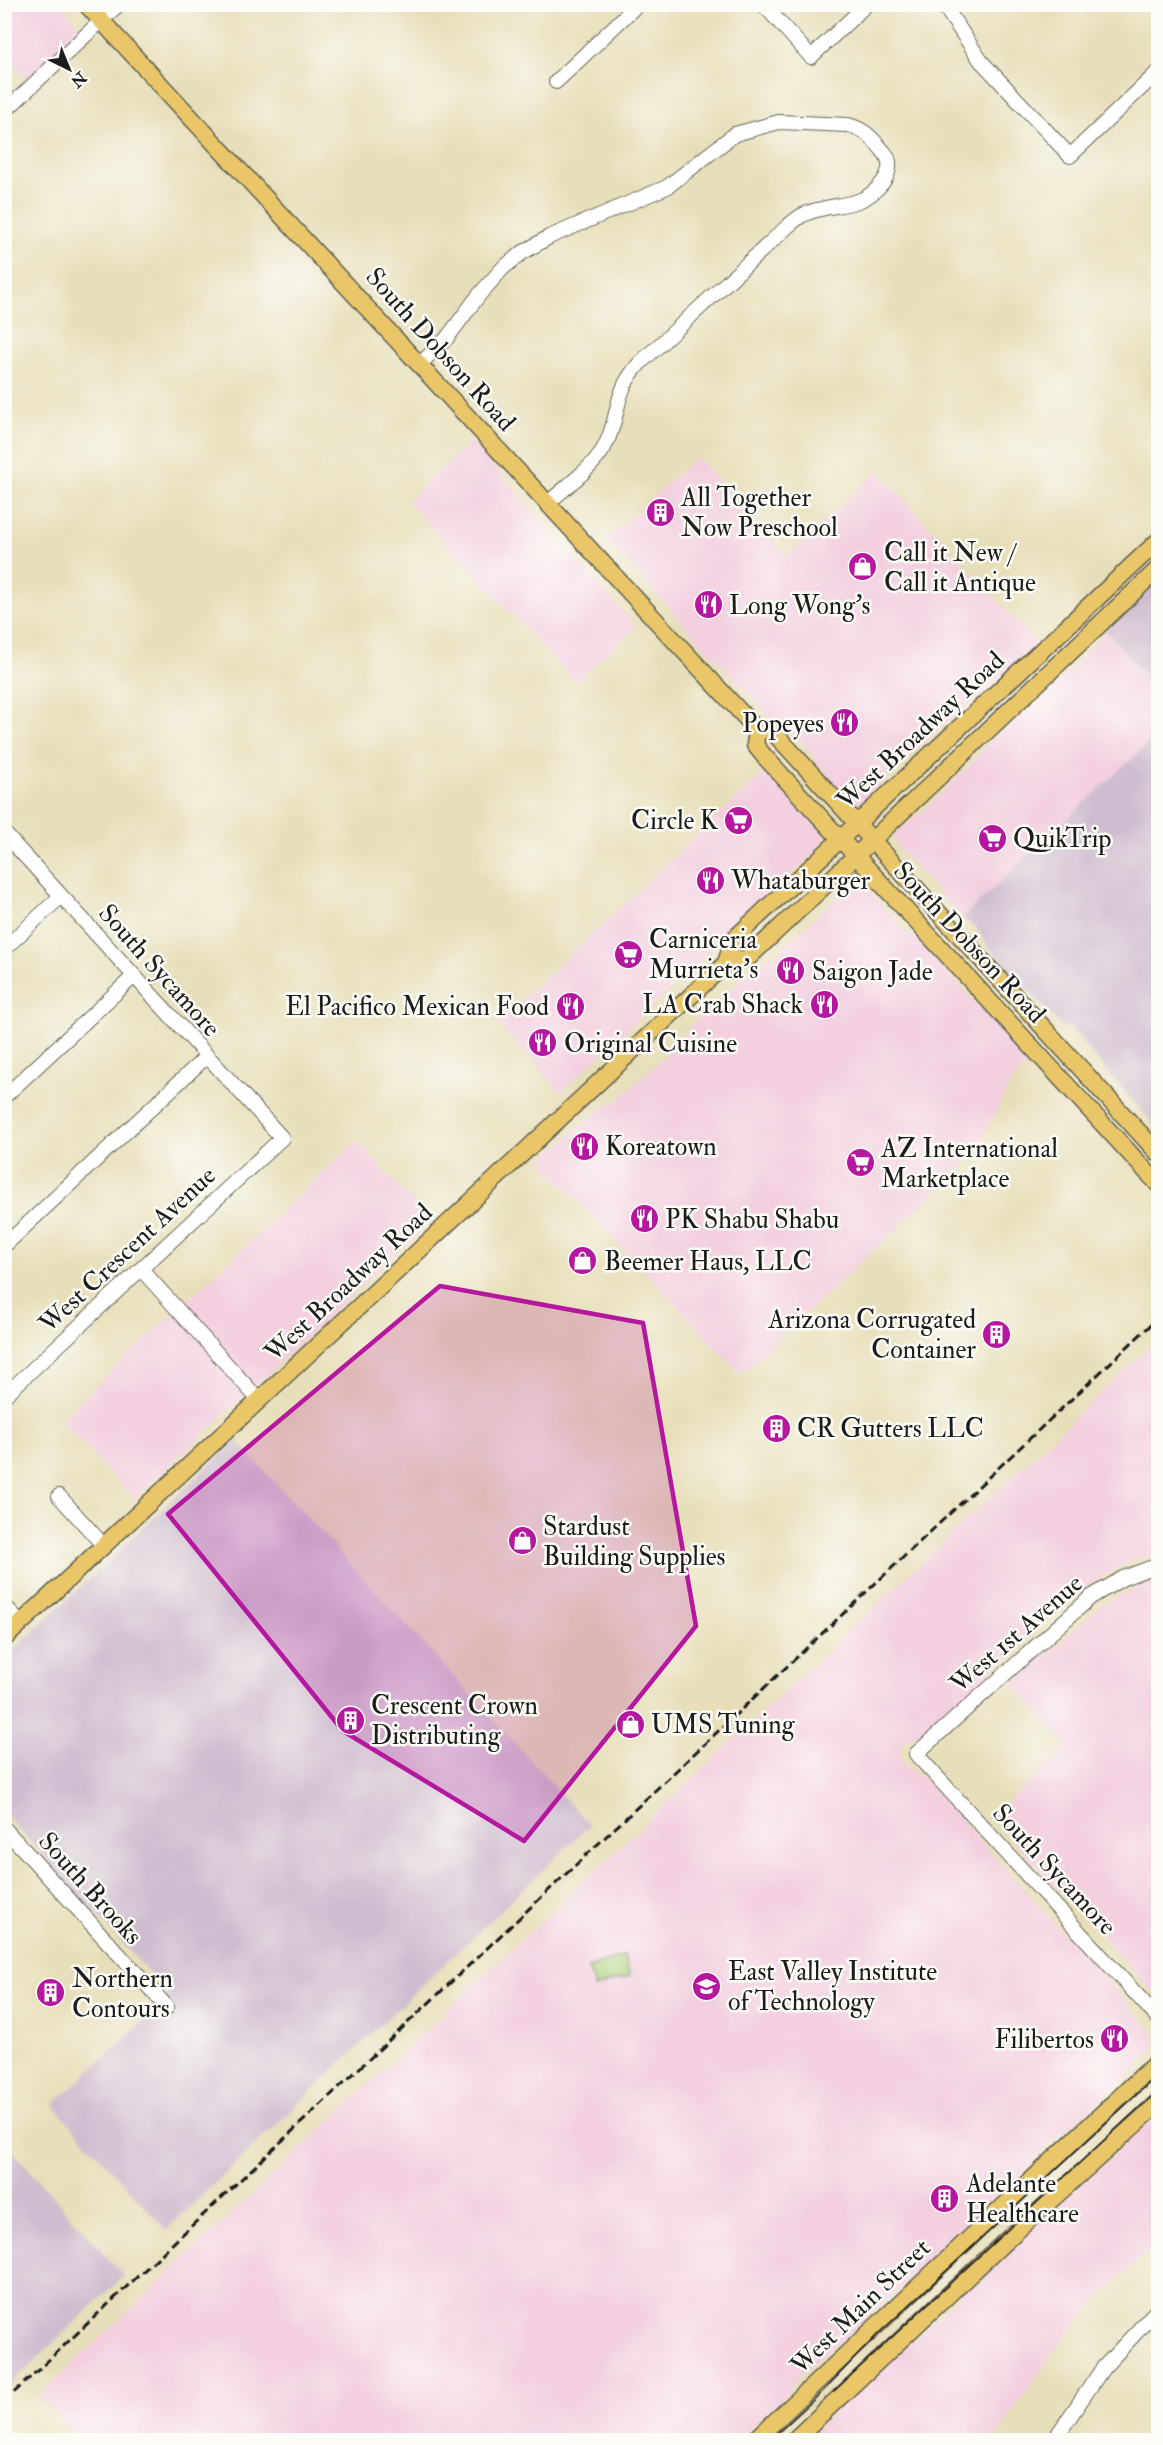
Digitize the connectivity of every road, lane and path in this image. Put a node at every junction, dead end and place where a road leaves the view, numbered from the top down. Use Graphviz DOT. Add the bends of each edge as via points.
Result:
graph roads {
  1 [pos="86,4"];
  2 [pos="119,4"];
  3 [pos="638,4"];
  4 [pos="763,4"];
  5 [pos="867,4"];
  6 [pos="943,4"];
  7 [pos="101,21"];
  8 [pos="1158,72"];
  9 [pos="556,82"];
  10 [pos="4,112"];
  11 [pos="420,364"];
  12 [pos="547,504"];
  13 [pos="1158,541"];
  14 [pos="1158,569"];
  15 [pos="757,730"];
  16 [pos="857,823"];
  17 [pos="4,833"];
  18 [pos="840,838"];
  19 [pos="874,841"];
  20 [pos="857,857"];
  21 [pos="61,896"];
  22 [pos="4,949"];
  23 [pos="726,963"];
  24 [pos="134,976"];
  25 [pos="207,1056"];
  26 [pos="4,1097"];
  27 [pos="282,1138"];
  28 [pos="1158,1153"];
  29 [pos="1158,1184"];
  30 [pos="4,1246"];
  31 [pos="141,1269"];
  32 [pos="4,1396"];
  33 [pos="259,1400"];
  34 [pos="60,1496"];
  35 [pos="104,1546"];
  36 [pos="1158,1565"];
  37 [pos="4,1605"];
  38 [pos="21,1623"];
  39 [pos="4,1639"];
  40 [pos="916,1754"];
  41 [pos="4,1828"];
  42 [pos="167,2007"];
  43 [pos="1158,2018"];
  44 [pos="1158,2061"];
  45 [pos="1158,2104"];
  46 [pos="1158,2309"];
  47 [pos="755,2440"];
  48 [pos="794,2440"];
  49 [pos="1054,2440"];
  1 -- 7 [label="main road, South Dobson Road"];
  2 -- 7 [label="street"];
  3 -- 9 [label="street"];
  4 -- 5 [label="street" via="811,57"];
  6 -- 8 [label="street" via="981,61 1070,156"];
  7 -- 10 [label="street"];
  7 -- 11 [label="main road, South Dobson Road"];
  11 -- 12 [label="main road, South Dobson Road"];
  11 -- 12 [label="street" via="447,338 503,268 522,253 549,237 668,187 735,134 771,123 858,128 869,135 889,158 888,176 858,201 803,214 658,347 629,375 599,456"];
  12 -- 15 [label="main road, South Dobson Road"];
  13 -- 16 [label="main road, West Broadway Road"];
  14 -- 19 [label="main road, West Broadway Road"];
  15 -- 16 [label="main road, South Dobson Road" via="771,730"];
  15 -- 18 [label="main road, South Dobson Road" via="755,745"];
  16 -- 18 [label="main road, West Broadway Road"];
  16 -- 19 [label="main road, South Dobson Road"];
  17 -- 21 [label="street, South Sycamore"];
  18 -- 20 [label="main road, South Dobson Road"];
  18 -- 23 [label="main road, West Broadway Road" via="733,940"];
  19 -- 20 [label="main road, West Broadway Road"];
  19 -- 28 [label="main road, South Dobson Road"];
  20 -- 23 [label="main road, West Broadway Road" via="748,958"];
  20 -- 29 [label="main road, South Dobson Road"];
  21 -- 22 [label="street"];
  21 -- 24 [label="street, South Sycamore"];
  23 -- 33 [label="main road, West Broadway Road"];
  24 -- 25 [label="street, South Sycamore"];
  24 -- 26 [label="street"];
  25 -- 27 [label="street, South Sycamore"];
  25 -- 30 [label="street"];
  27 -- 31 [label="street, West Crescent Avenue"];
  31 -- 32 [label="street, West Crescent Avenue"];
  31 -- 33 [label="street"];
  33 -- 35 [label="main road, West Broadway Road"];
  34 -- 35 [label="street"];
  35 -- 38 [label="main road, West Broadway Road"];
  36 -- 40 [label="street, West 1st Avenue" via="1123,1578 1091,1597"];
  37 -- 38 [label="street"];
  38 -- 39 [label="main road, West Broadway Road"];
  40 -- 43 [label="street, South Sycamore"];
  41 -- 42 [label="street, South Brooks"];
  44 -- 47 [label="main road, West Main Street"];
  45 -- 48 [label="main road, West Main Street"];
  46 -- 49 [label="street" via="1103,2368"];
}
